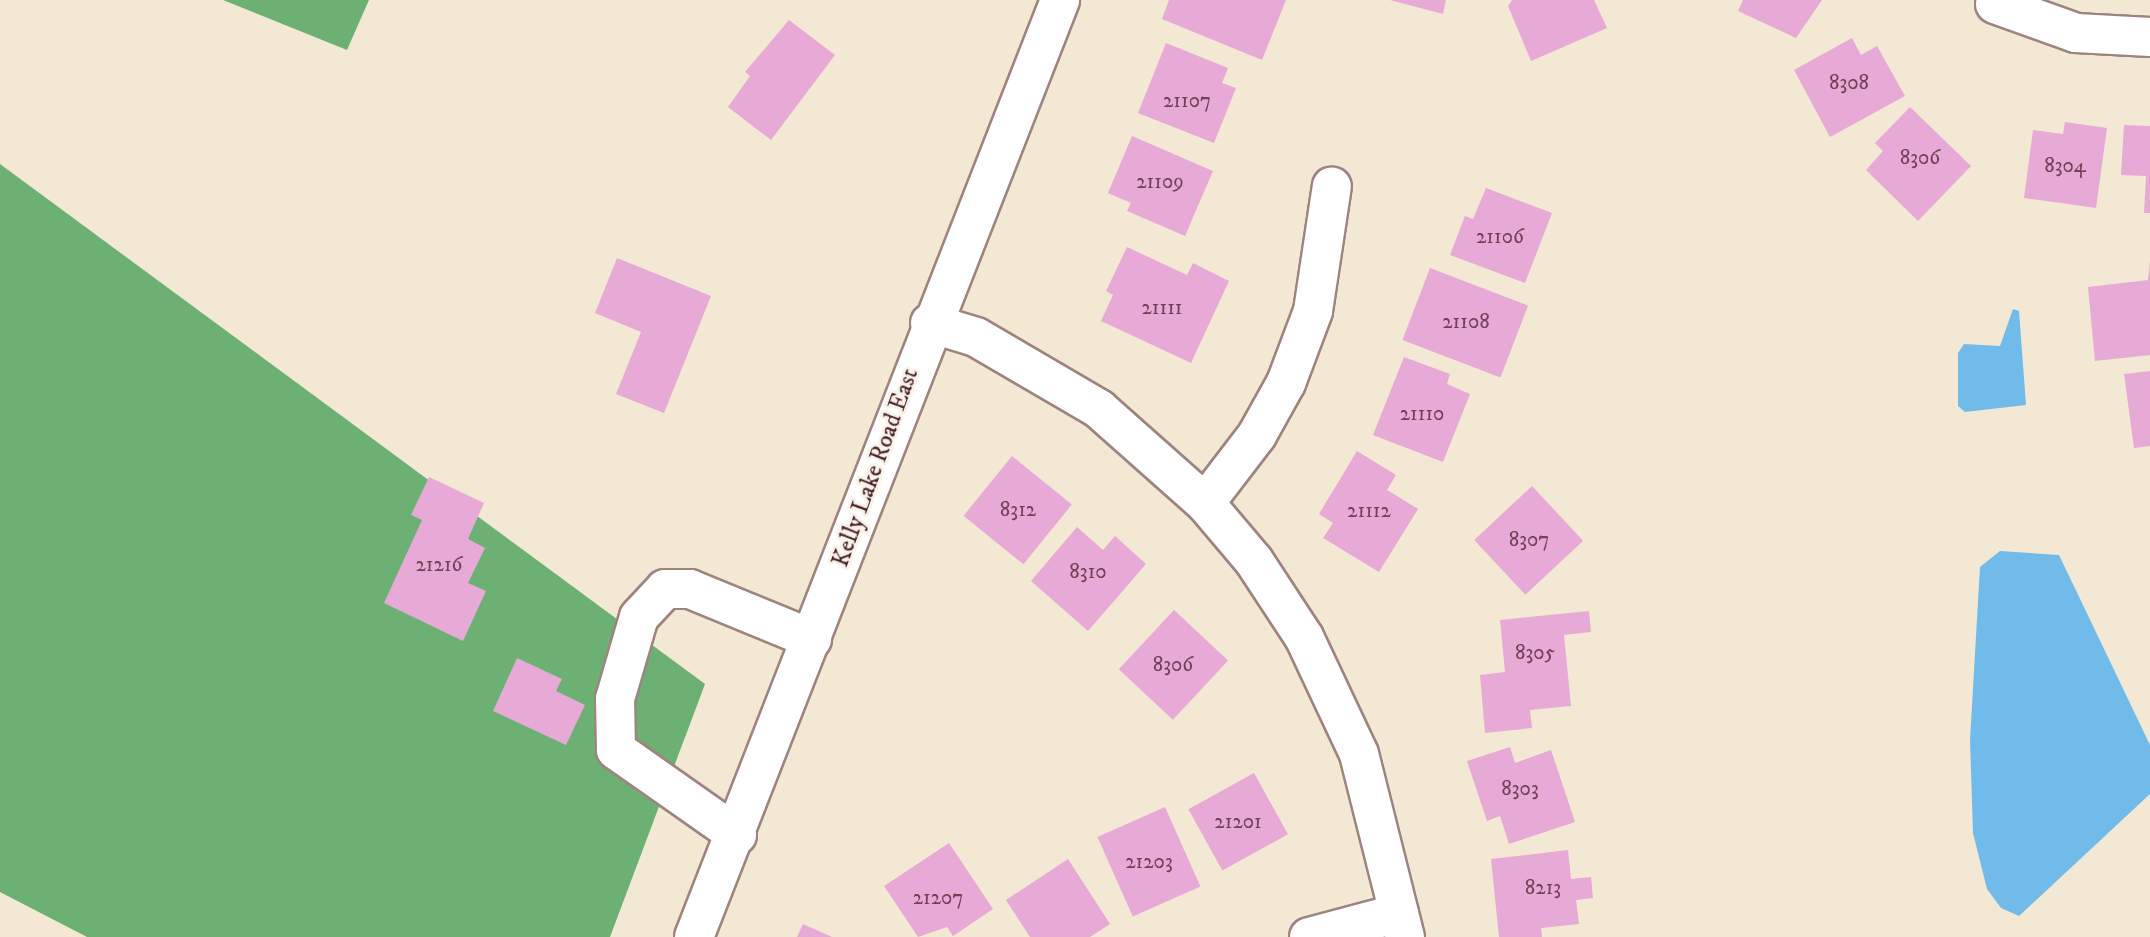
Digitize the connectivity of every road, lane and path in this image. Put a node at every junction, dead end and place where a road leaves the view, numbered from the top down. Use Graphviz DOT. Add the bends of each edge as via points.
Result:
graph roads {
  1 [pos="1060,0"];
  2 [pos="1995,4"];
  3 [pos="2150,37"];
  4 [pos="1332,186"];
  5 [pos="930,323"];
  6 [pos="1205,503"];
  7 [pos="813,639"];
  8 [pos="737,835"];
  9 [pos="1402,925"];
  10 [pos="694,937"];
  11 [pos="1308,937"];
  1 -- 5 [label="street, Kelly Lake Road East"];
  2 -- 3 [label="street" via="2076,33"];
  4 -- 6 [label="street" via="1313,311 1286,383 1257,435"];
  5 -- 6 [label="street" via="976,337 1099,409"];
  5 -- 7 [label="street, Kelly Lake Road East"];
  6 -- 9 [label="street" via="1254,561 1328,682 1359,754"];
  7 -- 8 [label="street, Kelly Lake Road East"];
  7 -- 8 [label="street" via="690,589 665,589 639,617 615,699 616,750"];
  8 -- 10 [label="street, Kelly Lake Road East"];
  9 -- 11 [label="street"];
}
